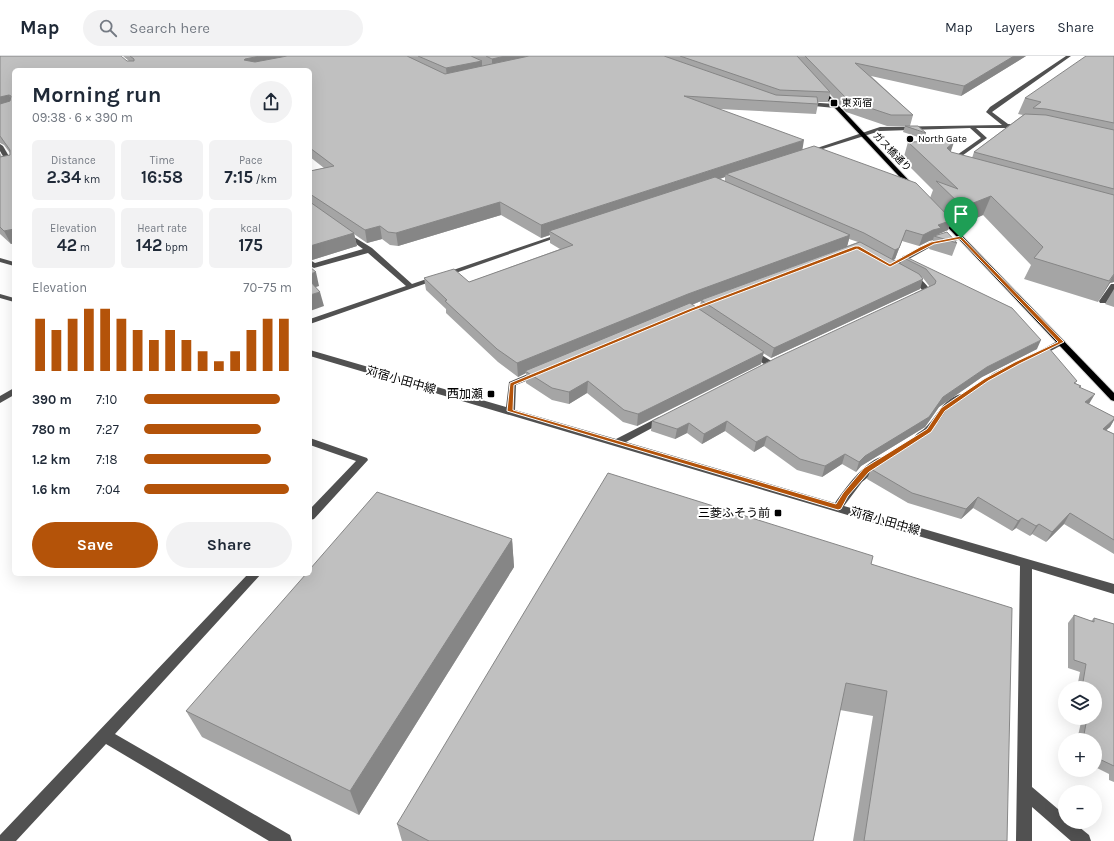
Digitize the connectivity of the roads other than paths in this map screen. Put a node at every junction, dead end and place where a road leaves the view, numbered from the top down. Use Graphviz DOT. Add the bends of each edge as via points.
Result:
graph roads {
  1 [pos="1070,56"];
  2 [pos="815,83"];
  3 [pos="800,104"];
  4 [pos="835,106"];
  5 [pos="1007,126"];
  6 [pos="971,127"];
  7 [pos="1031,128"];
  8 [pos="861,134"];
  9 [pos="0,146"];
  10 [pos="801,154"];
  11 [pos="10,165"];
  12 [pos="955,170"];
  13 [pos="919,194"];
  14 [pos="935,210"];
  15 [pos="337,228"];
  16 [pos="566,234"];
  17 [pos="961,238"];
  18 [pos="369,250"];
  19 [pos="0,260"];
  20 [pos="12,263"];
  21 [pos="312,264"];
  22 [pos="410,286"];
  23 [pos="1114,286"];
  24 [pos="0,296"];
  25 [pos="913,298"];
  26 [pos="12,299"];
  27 [pos="1103,301"];
  28 [pos="312,321"];
  29 [pos="1062,342"];
  30 [pos="743,346"];
  31 [pos="312,354"];
  32 [pos="1030,358"];
  33 [pos="770,364"];
  34 [pos="547,369"];
  35 [pos="12,392"];
  36 [pos="968,393"];
  37 [pos="1114,398"];
  38 [pos="0,400"];
  39 [pos="510,411"];
  40 [pos="672,414"];
  41 [pos="910,442"];
  42 [pos="312,443"];
  43 [pos="617,443"];
  44 [pos="891,454"];
  45 [pos="838,507"];
  46 [pos="312,514"];
  47 [pos="1026,563"];
  48 [pos="253,576"];
  49 [pos="1114,589"];
  50 [pos="104,735"];
  51 [pos="1024,790"];
  52 [pos="5,841"];
  53 [pos="284,841"];
  54 [pos="1024,841"];
  55 [pos="1083,841"];
  1 -- 5 [label="street" via="992,108 990,112"];
  2 -- 4 [label="main road, ガス橋通り"];
  3 -- 4 [label="street"];
  4 -- 8 [label="main road, ガス橋通り"];
  5 -- 6 [label="street"];
  5 -- 7 [label="street"];
  6 -- 8 [label="street" via="880,128"];
  6 -- 12 [label="street" via="984,138 945,166"];
  8 -- 10 [label="street"];
  8 -- 13 [label="main road, ガス橋通り"];
  9 -- 11 [label="street"];
  14 -- 17 [label="main road"];
  15 -- 18 [label="street"];
  16 -- 22 [label="street"];
  17 -- 25 [label="street" via="932,243 887,264 919,281 927,291"];
  17 -- 29 [label="main road"];
  18 -- 21 [label="street" via="314,266"];
  18 -- 22 [label="street"];
  19 -- 20 [label="street"];
  22 -- 28 [label="street"];
  23 -- 27 [label="street"];
  24 -- 26 [label="street"];
  29 -- 32 [label="street"];
  29 -- 37 [label="main road"];
  30 -- 33 [label="street"];
  31 -- 39 [label="street, 苅宿小田中線"];
  34 -- 39 [label="street" via="512,384"];
  35 -- 38 [label="street"];
  36 -- 41 [label="street" via="943,410 929,430"];
  39 -- 43 [label="street, 苅宿小田中線"];
  40 -- 43 [label="street"];
  42 -- 46 [label="street" via="363,460"];
  43 -- 45 [label="street, 苅宿小田中線"];
  44 -- 45 [label="street" via="866,470"];
  45 -- 47 [label="street, 苅宿小田中線"];
  47 -- 49 [label="street, 苅宿小田中線"];
  47 -- 51 [label="street"];
  48 -- 50 [label="street"];
  50 -- 52 [label="street"];
  50 -- 53 [label="street"];
  51 -- 54 [label="street"];
  51 -- 55 [label="street"];
}
